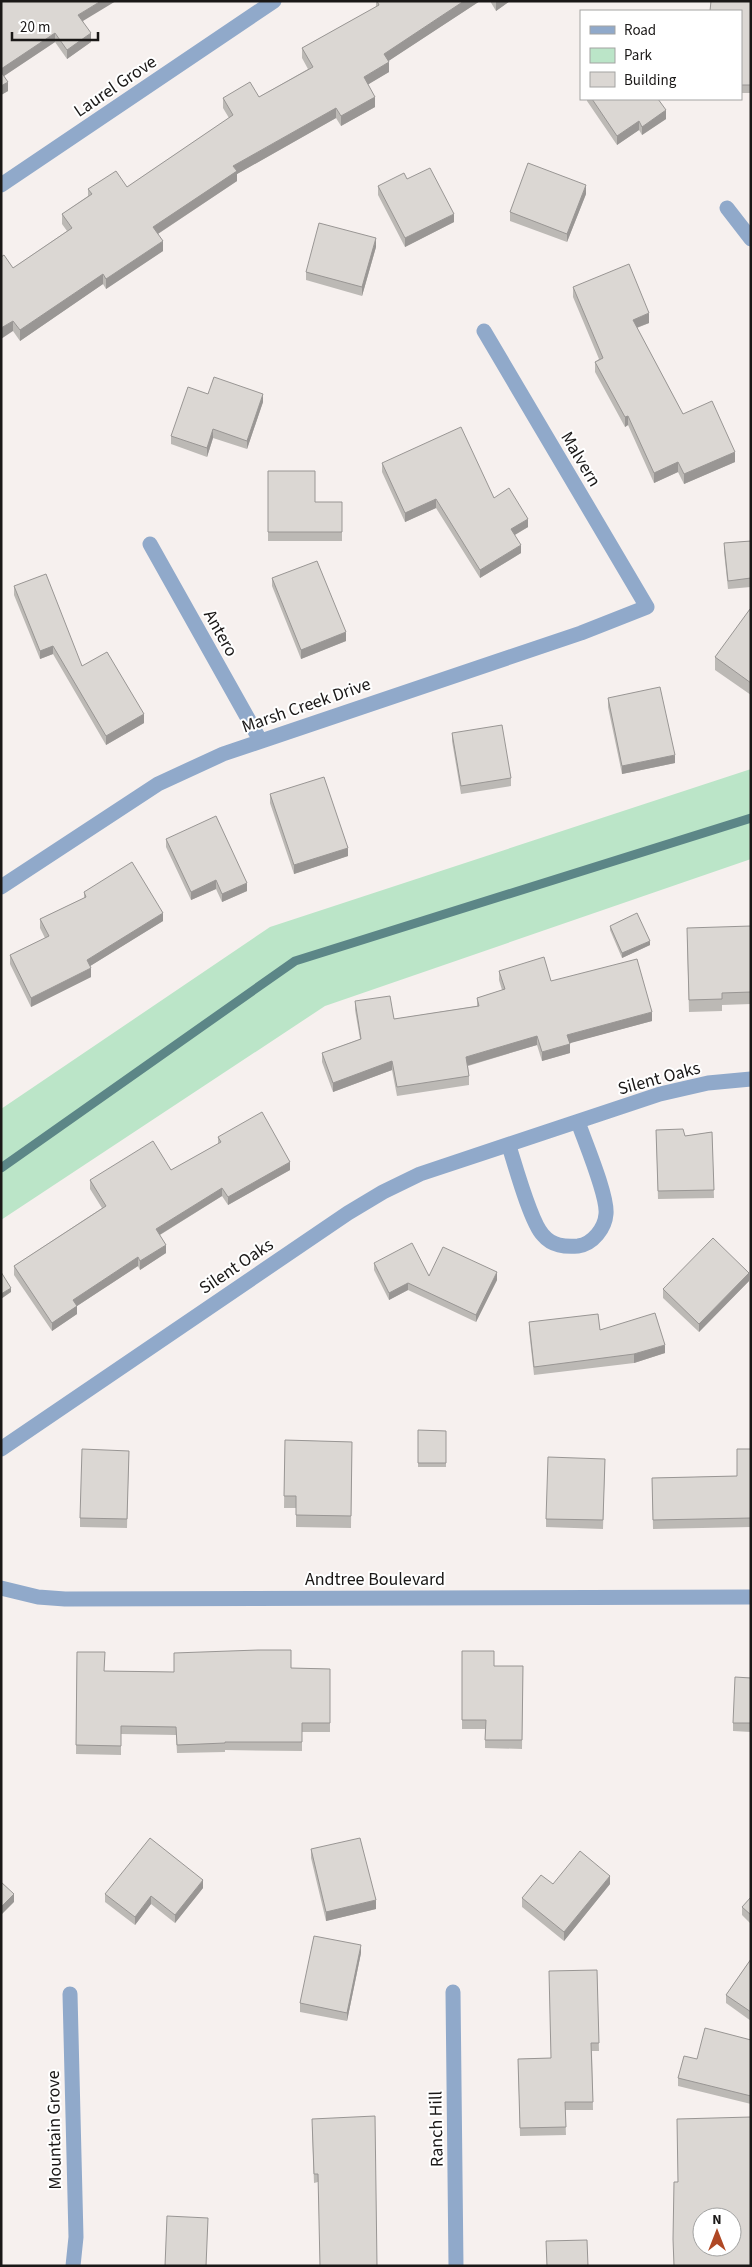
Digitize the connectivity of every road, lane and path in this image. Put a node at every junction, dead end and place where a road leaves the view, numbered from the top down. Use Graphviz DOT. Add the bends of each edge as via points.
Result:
graph roads {
  1 [pos="274,1"];
  2 [pos="1,185"];
  3 [pos="726,208"];
  4 [pos="751,239"];
  5 [pos="484,331"];
  6 [pos="150,544"];
  7 [pos="647,607"];
  8 [pos="260,740"];
  9 [pos="1,887"];
  10 [pos="751,1079"];
  11 [pos="578,1122"];
  12 [pos="509,1146"];
  13 [pos="1,1449"];
  14 [pos="1,1588"];
  15 [pos="751,1597"];
  16 [pos="453,1992"];
  17 [pos="70,1994"];
  18 [pos="74,2266"];
  19 [pos="456,2266"];
  1 -- 2 [label="street, Laurel Grove"];
  3 -- 4 [label="street"];
  5 -- 7 [label="street, Malvern"];
  6 -- 8 [label="street, Antero"];
  7 -- 8 [label="street, Marsh Creek Drive" via="581,633"];
  8 -- 9 [label="street, Marsh Creek Drive" via="158,784"];
  10 -- 11 [label="street, Silent Oaks" via="708,1083 660,1094"];
  11 -- 12 [label="street, Silent Oaks"];
  11 -- 12 [label="street" via="605,1200 606,1214 603,1228 582,1246 554,1244 542,1235"];
  12 -- 13 [label="street, Silent Oaks" via="420,1174 383,1192"];
  14 -- 15 [label="street, Andtree Boulevard" via="65,1599"];
  16 -- 19 [label="street, Ranch Hill"];
  17 -- 18 [label="street, Mountain Grove"];
}
